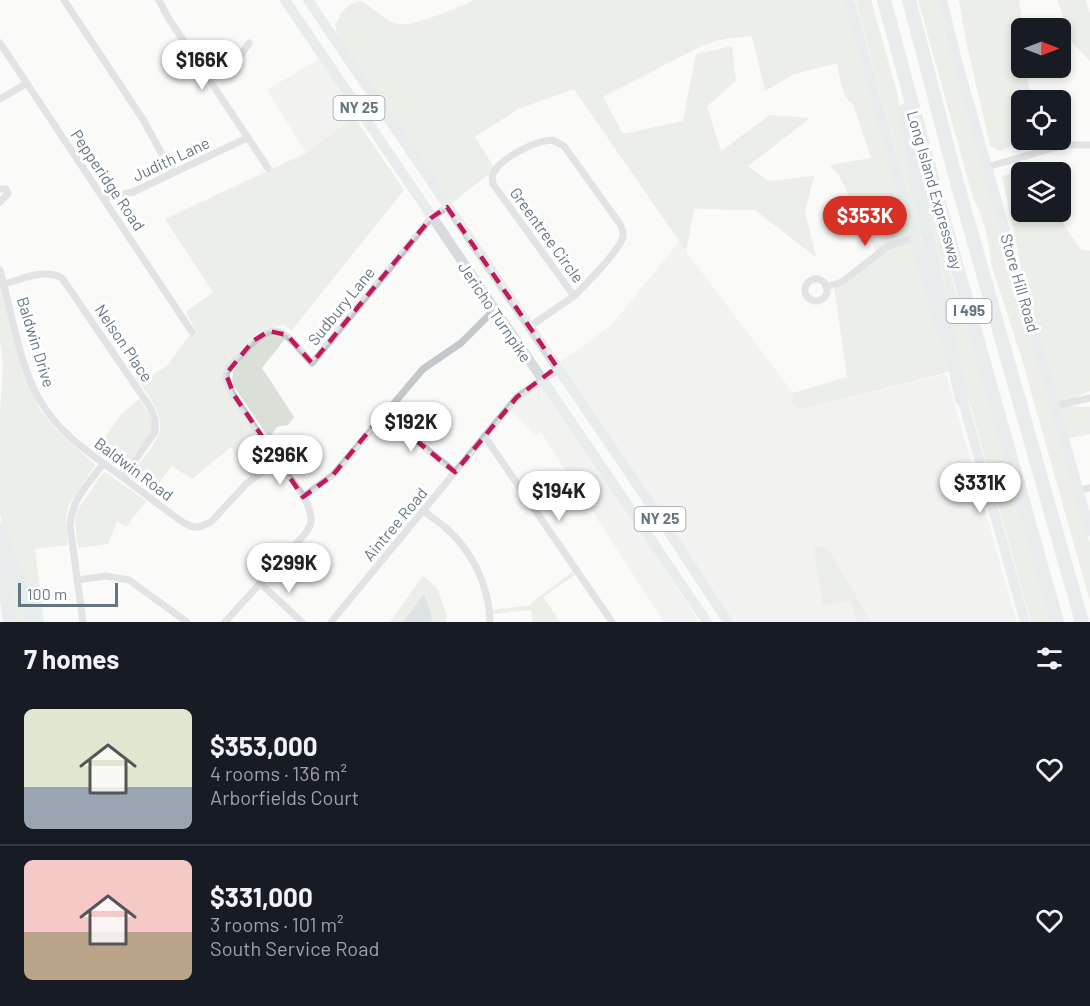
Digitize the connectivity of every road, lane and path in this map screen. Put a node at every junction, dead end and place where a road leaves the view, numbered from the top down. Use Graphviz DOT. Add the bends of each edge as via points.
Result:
graph roads {
  1 [pos="64,0"];
  2 [pos="159,0"];
  3 [pos="285,0"];
  4 [pos="308,0"];
  5 [pos="849,0"];
  6 [pos="884,0"];
  7 [pos="909,0"];
  8 [pos="942,0"];
  9 [pos="0,43"];
  10 [pos="249,43"];
  11 [pos="210,79"];
  12 [pos="27,83"];
  13 [pos="0,99"];
  14 [pos="247,138"];
  15 [pos="1090,145"];
  16 [pos="987,167"];
  17 [pos="268,168"];
  18 [pos="172,172"];
  19 [pos="0,189"];
  20 [pos="104,198"];
  21 [pos="0,202"];
  22 [pos="447,207"];
  23 [pos="431,218"];
  24 [pos="915,237"];
  25 [pos="0,270"];
  26 [pos="4,284"];
  27 [pos="826,287"];
  28 [pos="574,296"];
  29 [pos="494,310"];
  30 [pos="529,327"];
  31 [pos="192,332"];
  32 [pos="558,370"];
  33 [pos="543,381"];
  34 [pos="1090,398"];
  35 [pos="962,399"];
  36 [pos="1055,406"];
  37 [pos="383,414"];
  38 [pos="52,419"];
  39 [pos="485,437"];
  40 [pos="277,461"];
  41 [pos="103,464"];
  42 [pos="455,472"];
  43 [pos="123,477"];
  44 [pos="1084,489"];
  45 [pos="303,497"];
  46 [pos="1086,501"];
  47 [pos="424,511"];
  48 [pos="0,530"];
  49 [pos="1090,531"];
  50 [pos="0,549"];
  51 [pos="77,580"];
  52 [pos="260,583"];
  53 [pos="10,622"];
  54 [pos="34,622"];
  55 [pos="83,622"];
  56 [pos="187,622"];
  57 [pos="225,622"];
  58 [pos="302,622"];
  59 [pos="331,622"];
  60 [pos="490,622"];
  61 [pos="612,622"];
  62 [pos="707,622"];
  63 [pos="728,622"];
  64 [pos="1025,622"];
  65 [pos="1057,622"];
  66 [pos="1082,622"];
  1 -- 18 [label="street" via="144,121"];
  2 -- 11 [label="street"];
  3 -- 23 [label="main road, Jericho Turnpike / NY 25"];
  4 -- 22 [label="main road, Jericho Turnpike / NY 25"];
  5 -- 24 [label="main road"];
  6 -- 35 [label="highway"];
  6 -- 65 [label="highway, Long Island Expressway / I 495"];
  7 -- 66 [label="highway, Long Island Expressway / I 495"];
  8 -- 16 [label="main road, Store Hill Road"];
  9 -- 12 [label="street, Pepperidge Road"];
  10 -- 11 [label="street" via="237,61"];
  11 -- 14 [label="street"];
  12 -- 13 [label="street"];
  12 -- 20 [label="street, Pepperidge Road"];
  14 -- 17 [label="street"];
  14 -- 18 [label="street, Judith Lane"];
  15 -- 16 [label="street" via="1064,145"];
  16 -- 36 [label="main road, Store Hill Road"];
  18 -- 20 [label="street, Judith Lane" via="133,192"];
  19 -- 21 [label="street" via="6,189 8,194"];
  20 -- 31 [label="street, Pepperidge Road"];
  22 -- 23 [label="street, Sudbury Lane"];
  22 -- 30 [label="main road, Jericho Turnpike / NY 25"];
  23 -- 29 [label="main road, Jericho Turnpike / NY 25"];
  23 -- 40 [label="street, Sudbury Lane" via="312,363 287,335 277,330 253,341 231,365 227,383"];
  24 -- 27 [label="street" via="887,247 842,282"];
  24 -- 35 [label="main road"];
  25 -- 26 [label="street, Baldwin Drive"];
  26 -- 38 [label="street, Baldwin Drive" via="27,371"];
  26 -- 43 [label="street, Nelson Place" via="46,272 62,278 150,407 155,432"];
  28 -- 28 [label="street, Greentree Circle" via="616,249 623,232 564,146 552,140 541,141 500,164 494,171 493,184"];
  28 -- 30 [label="street, Greentree Circle"];
  29 -- 33 [label="main road, Jericho Turnpike / NY 25"];
  29 -- 37 [label="street" via="460,343 423,369"];
  30 -- 32 [label="main road, Jericho Turnpike / NY 25"];
  32 -- 33 [label="street, Aintree Road"];
  32 -- 63 [label="main road, Jericho Turnpike / NY 25"];
  33 -- 39 [label="street, Aintree Road" via="517,397"];
  33 -- 62 [label="main road, Jericho Turnpike / NY 25"];
  34 -- 36 [label="street"];
  35 -- 64 [label="main road"];
  36 -- 44 [label="main road, Store Hill Road"];
  37 -- 42 [label="street"];
  37 -- 45 [label="street" via="333,475"];
  38 -- 41 [label="street, Baldwin Road"];
  39 -- 42 [label="street, Aintree Road"];
  39 -- 61 [label="street"];
  40 -- 43 [label="street, Baldwin Road" via="246,484 211,522 193,527"];
  40 -- 45 [label="street"];
  41 -- 43 [label="street, Baldwin Road"];
  41 -- 51 [label="street" via="70,513"];
  42 -- 47 [label="street, Aintree Road"];
  44 -- 46 [label="main road, Store Hill Road"];
  45 -- 52 [label="street" via="311,516 309,528"];
  46 -- 49 [label="main road, Store Hill Road"];
  47 -- 59 [label="street, Aintree Road"];
  47 -- 60 [label="street" via="446,528 474,562 484,583"];
  48 -- 54 [label="highway"];
  50 -- 53 [label="highway"];
  51 -- 55 [label="street"];
  51 -- 56 [label="street" via="106,576 129,580"];
  52 -- 57 [label="street"];
  52 -- 58 [label="street"];
}
